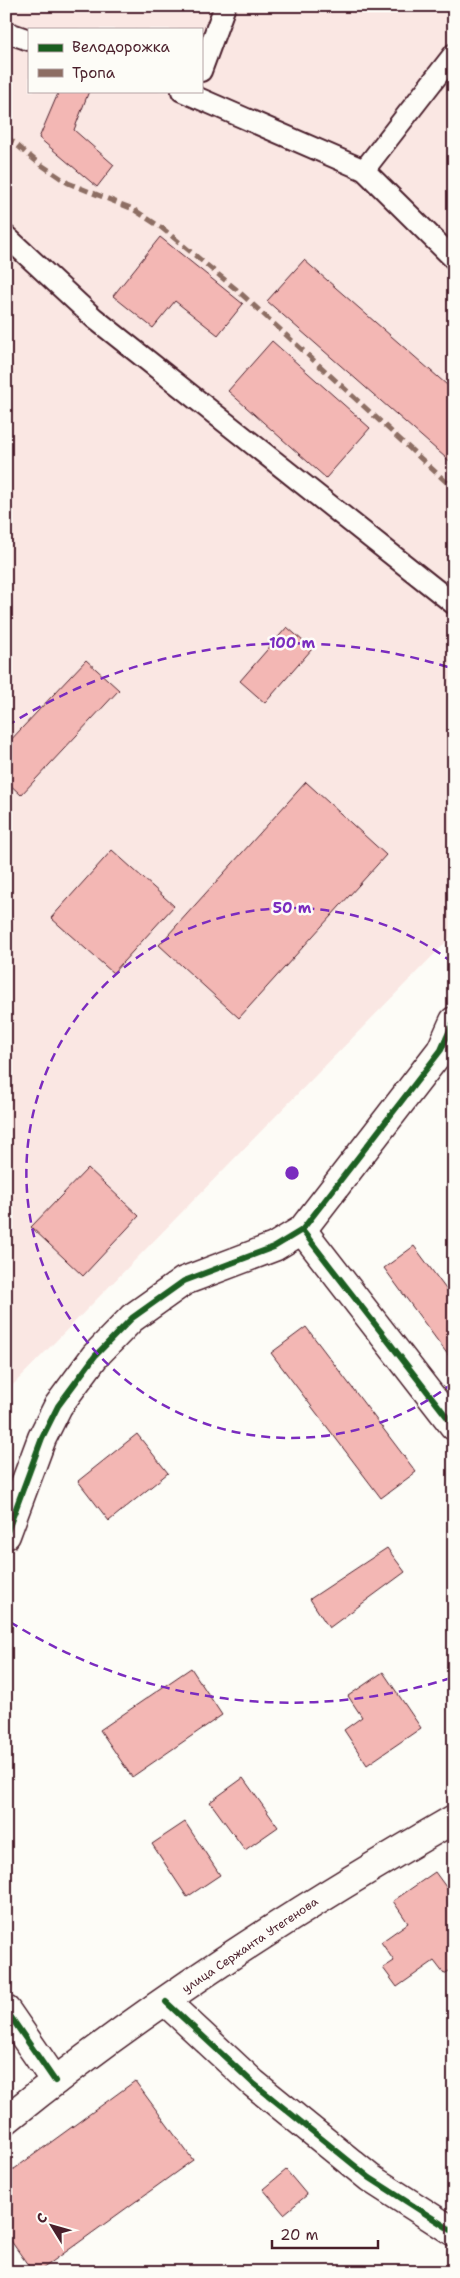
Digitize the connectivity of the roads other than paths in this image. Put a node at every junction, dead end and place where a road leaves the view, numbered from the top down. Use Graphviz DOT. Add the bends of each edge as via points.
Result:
graph roads {
  1 [pos="225,6"];
  2 [pos="6,32"];
  3 [pos="28,40"];
  4 [pos="454,54"];
  5 [pos="202,68"];
  6 [pos="189,92"];
  7 [pos="364,170"];
  8 [pos="6,236"];
  9 [pos="454,259"];
  10 [pos="454,604"];
  11 [pos="454,1021"];
  12 [pos="302,1230"];
  13 [pos="454,1426"];
  14 [pos="6,1535"];
  15 [pos="454,1819"];
  16 [pos="166,2002"];
  17 [pos="6,2010"];
  18 [pos="55,2081"];
  19 [pos="6,2120"];
  20 [pos="454,2232"];
  1 -- 5 [label="lane"];
  2 -- 3 [label="lane"];
  4 -- 7 [label="lane"];
  6 -- 7 [label="lane"];
  7 -- 9 [label="lane"];
  8 -- 10 [label="lane" via="94,318"];
  11 -- 12 [label="street" via="440,1050"];
  12 -- 13 [label="street"];
  12 -- 14 [label="street" via="274,1247 184,1282 120,1330 95,1356 58,1406 42,1438"];
  15 -- 16 [label="street, улица Сержанта Утегенова" via="346,1882 212,1968"];
  16 -- 18 [label="street, улица Сержанта Утегенова"];
  16 -- 20 [label="street" via="253,2083 370,2178"];
  17 -- 18 [label="street"];
  18 -- 19 [label="street, улица Сержанта Утегенова"];
}
